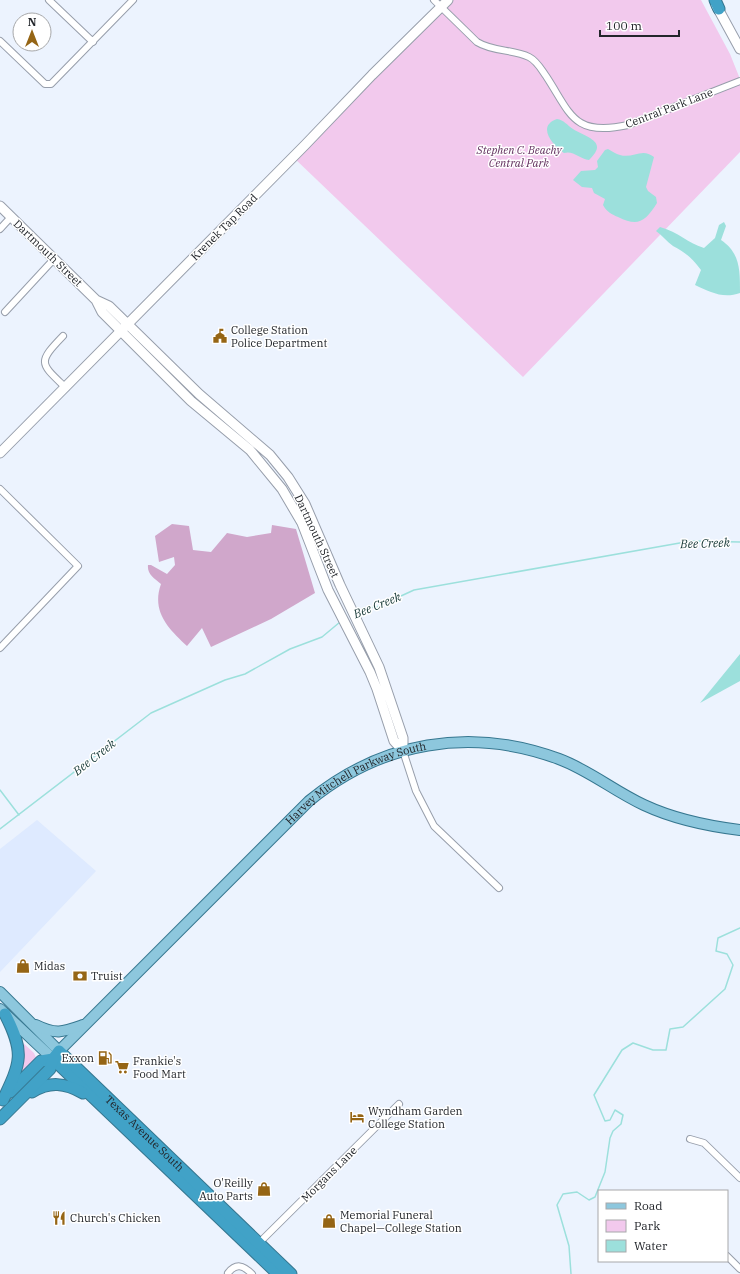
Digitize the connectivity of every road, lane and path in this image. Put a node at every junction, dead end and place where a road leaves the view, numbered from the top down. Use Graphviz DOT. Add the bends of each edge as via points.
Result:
graph roads {
  1 [pos="50,0"];
  2 [pos="132,0"];
  3 [pos="434,0"];
  4 [pos="448,0"];
  5 [pos="716,3"];
  6 [pos="441,7"];
  7 [pos="0,42"];
  8 [pos="92,42"];
  9 [pos="740,49"];
  10 [pos="740,81"];
  11 [pos="0,206"];
  12 [pos="11,217"];
  13 [pos="0,229"];
  14 [pos="54,259"];
  15 [pos="96,300"];
  16 [pos="5,312"];
  17 [pos="128,324"];
  18 [pos="121,332"];
  19 [pos="64,336"];
  20 [pos="66,388"];
  21 [pos="0,454"];
  22 [pos="0,488"];
  23 [pos="0,648"];
  24 [pos="403,751"];
  25 [pos="740,830"];
  26 [pos="499,888"];
  27 [pos="0,992"];
  28 [pos="3,1012"];
  29 [pos="31,1023"];
  30 [pos="87,1024"];
  31 [pos="56,1055"];
  32 [pos="21,1098"];
  33 [pos="95,1099"];
  34 [pos="1,1101"];
  35 [pos="399,1104"];
  36 [pos="0,1120"];
  37 [pos="690,1138"];
  38 [pos="740,1178"];
  39 [pos="259,1243"];
  40 [pos="728,1257"];
  41 [pos="740,1269"];
  42 [pos="228,1274"];
  43 [pos="252,1274"];
  44 [pos="278,1274"];
  45 [pos="291,1274"];
  1 -- 8 [label="street"];
  2 -- 8 [label="street"];
  3 -- 6 [label="street, Central Park Lane"];
  4 -- 6 [label="street, Krenek Tap Road"];
  5 -- 9 [label="street"];
  6 -- 10 [label="street, Central Park Lane" via="477,42 530,58 538,65 568,112 575,119 592,127 611,129 628,125"];
  6 -- 17 [label="street, Krenek Tap Road"];
  7 -- 8 [label="street" via="44,84 51,84"];
  11 -- 12 [label="street, Dartmouth Street"];
  12 -- 13 [label="street"];
  12 -- 14 [label="street, Dartmouth Street"];
  14 -- 15 [label="street, Dartmouth Street"];
  14 -- 16 [label="street"];
  15 -- 17 [label="street, Dartmouth Street" via="109,306"];
  15 -- 18 [label="street, Dartmouth Street" via="102,312"];
  17 -- 18 [label="street, Krenek Tap Road"];
  17 -- 24 [label="street, Dartmouth Street" via="199,394 249,435 288,477 305,504 387,687 404,738"];
  18 -- 20 [label="street, Krenek Tap Road"];
  18 -- 24 [label="street, Dartmouth Street" via="190,401 238,439 262,462 291,502 302,523 328,590 377,689 394,742"];
  19 -- 20 [label="street" via="47,353 45,361 46,368"];
  20 -- 21 [label="street, Krenek Tap Road"];
  22 -- 23 [label="street" via="78,566"];
  24 -- 25 [label="main road, Harvey Mitchell Parkway South" via="418,746 454,742 500,744 536,752 560,759 656,810 704,825"];
  24 -- 26 [label="street, Dartmouth Street" via="416,791 434,826"];
  24 -- 30 [label="main road, Harvey Mitchell Parkway South" via="367,763 346,774 309,801"];
  27 -- 29 [label="main road, Texas Avenue South"];
  28 -- 31 [label="main road, Texas Avenue South"];
  28 -- 34 [label="highway" via="16,1034 19,1054 16,1071"];
  29 -- 30 [label="main road" via="51,1032"];
  29 -- 31 [label="main road, Texas Avenue South"];
  30 -- 31 [label="main road, Harvey Mitchell Parkway South"];
  31 -- 32 [label="highway, Harvey Mitchell Parkway South" via="50,1069"];
  31 -- 33 [label="highway, Texas Avenue South"];
  31 -- 34 [label="highway, Harvey Mitchell Parkway South" via="42,1061"];
  31 -- 39 [label="highway, Texas Avenue South"];
  32 -- 33 [label="highway" via="41,1087 59,1084 67,1085"];
  32 -- 36 [label="highway, Harvey Mitchell Parkway South"];
  33 -- 44 [label="highway, Texas Avenue South"];
  35 -- 39 [label="street, Morgans Lane"];
  37 -- 38 [label="street" via="704,1143"];
  39 -- 45 [label="highway, Texas Avenue South"];
  40 -- 41 [label="street"];
  42 -- 43 [label="street" via="233,1267 239,1265"];
}
